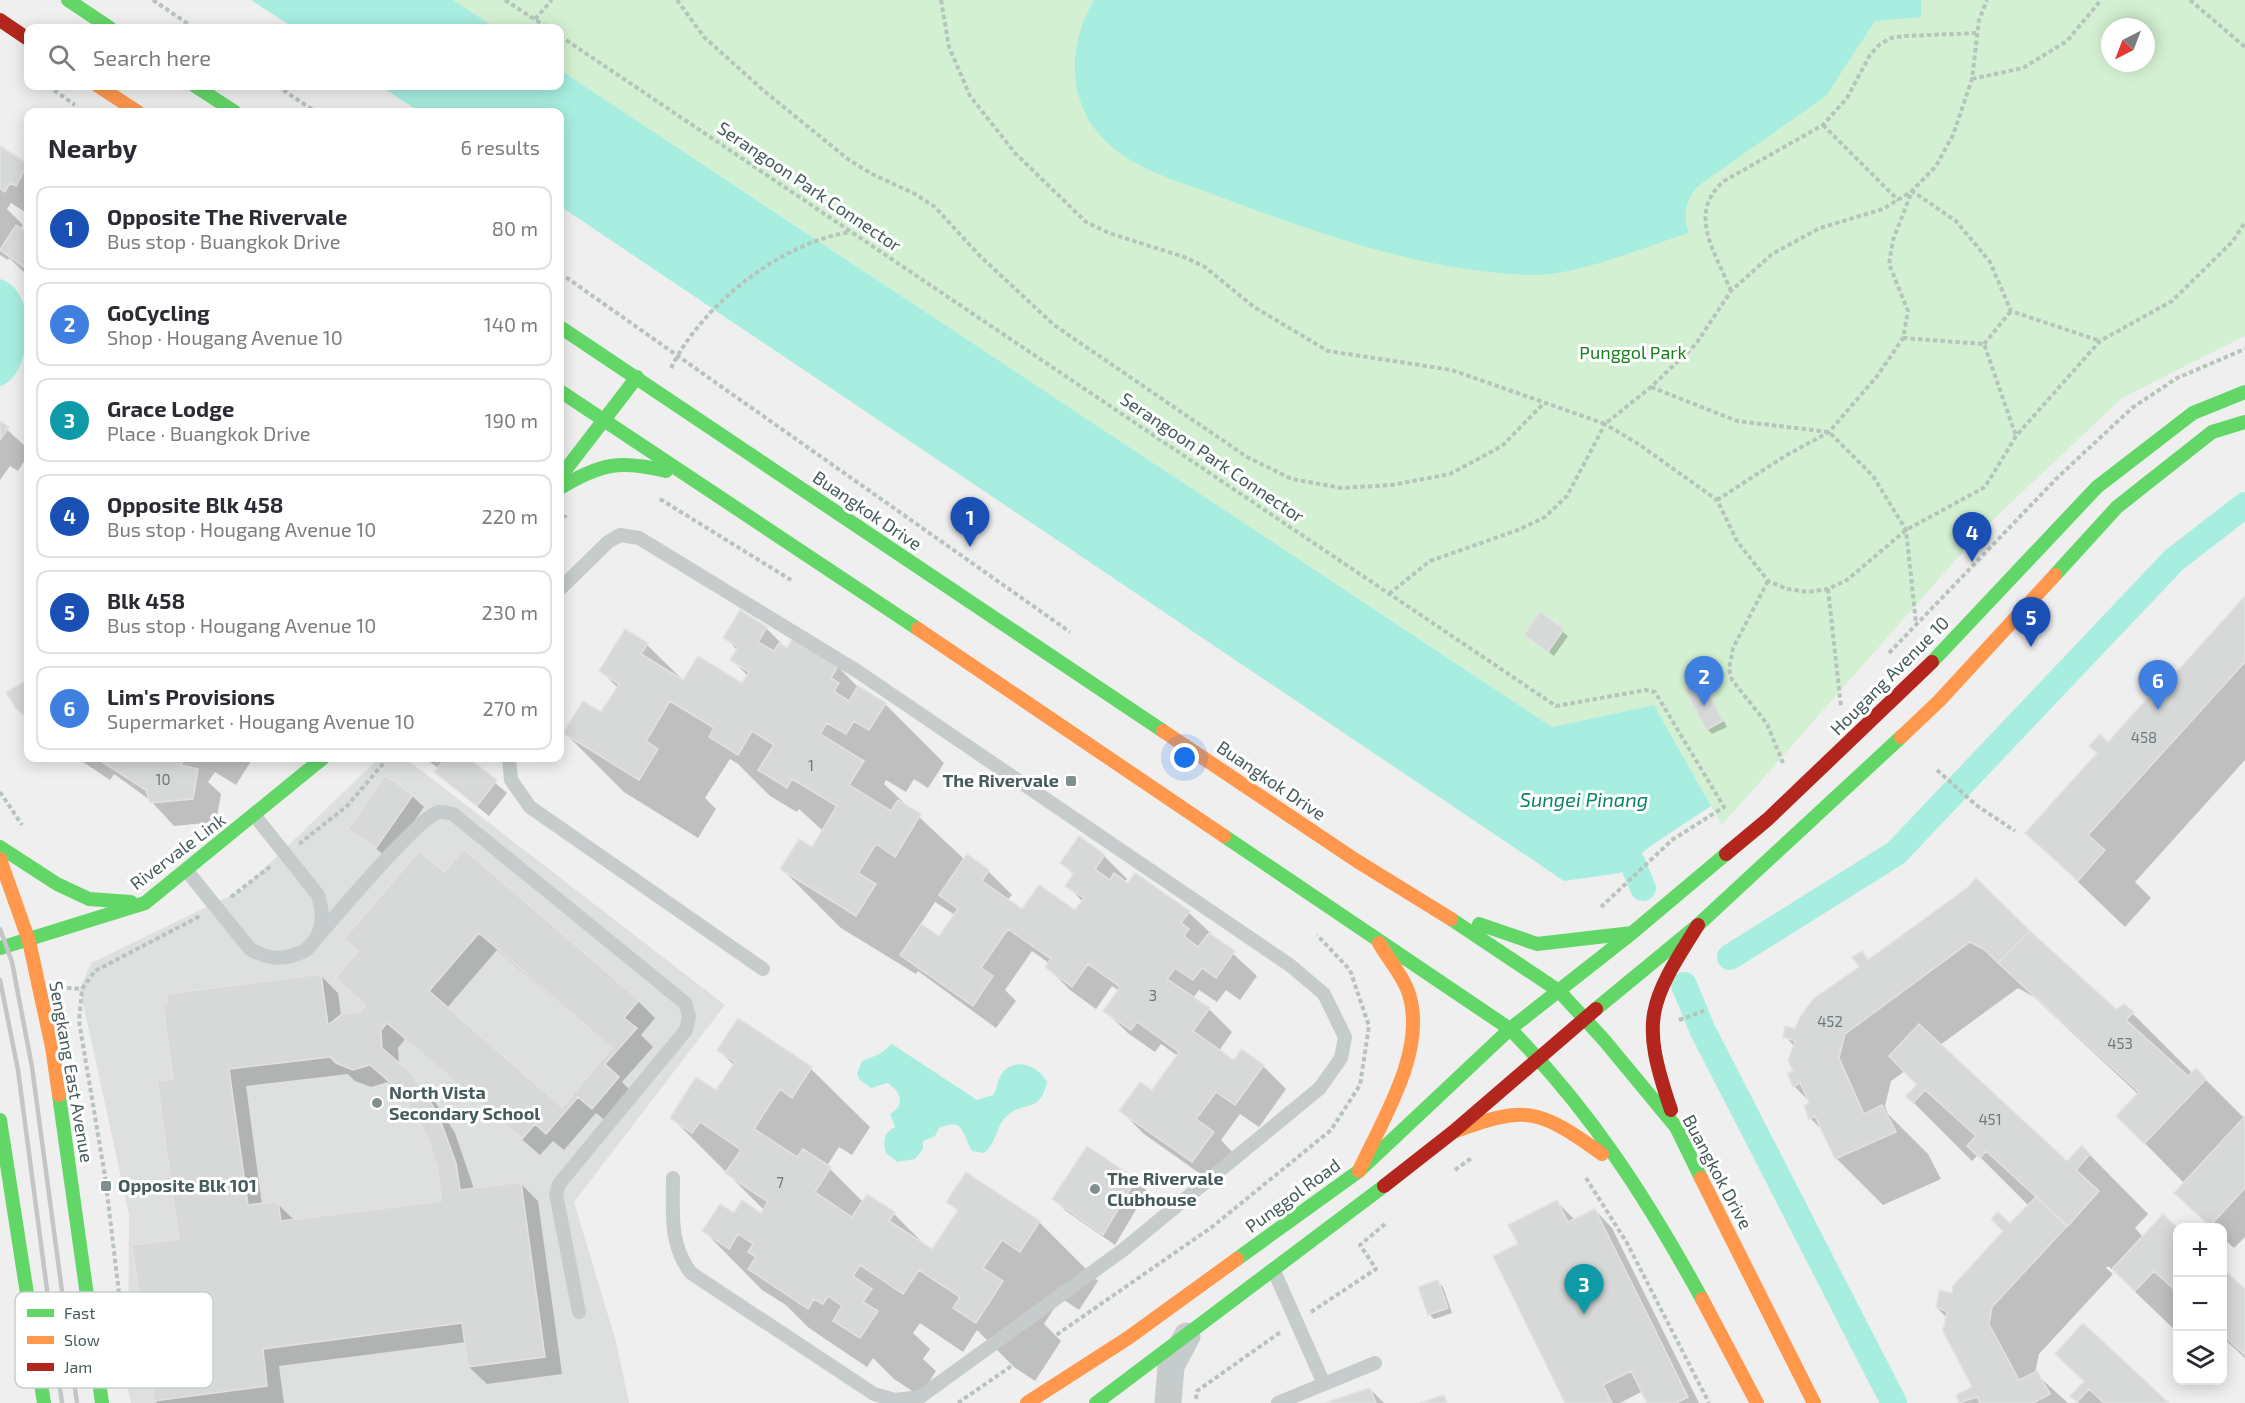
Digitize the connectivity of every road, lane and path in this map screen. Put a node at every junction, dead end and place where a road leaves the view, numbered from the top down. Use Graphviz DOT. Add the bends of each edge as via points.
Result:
graph roads {
  1 [pos="68,0"];
  2 [pos="153,0"];
  3 [pos="505,0"];
  4 [pos="552,0"];
  5 [pos="677,0"];
  6 [pos="941,0"];
  7 [pos="1987,0"];
  8 [pos="2101,0"];
  9 [pos="2190,0"];
  10 [pos="535,19"];
  11 [pos="0,20"];
  12 [pos="104,24"];
  13 [pos="189,24"];
  14 [pos="542,24"];
  15 [pos="1978,33"];
  16 [pos="24,36"];
  17 [pos="564,39"];
  18 [pos="2245,47"];
  19 [pos="1972,79"];
  20 [pos="54,90"];
  21 [pos="104,90"];
  22 [pos="201,90"];
  23 [pos="283,90"];
  24 [pos="76,106"];
  25 [pos="132,108"];
  26 [pos="229,108"];
  27 [pos="310,108"];
  28 [pos="1823,124"];
  29 [pos="1912,191"];
  30 [pos="1898,200"];
  31 [pos="2245,222"];
  32 [pos="851,232"];
  33 [pos="564,276"];
  34 [pos="1731,291"];
  35 [pos="2011,311"];
  36 [pos="564,330"];
  37 [pos="1904,338"];
  38 [pos="2100,341"];
  39 [pos="1983,344"];
  40 [pos="678,355"];
  41 [pos="671,369"];
  42 [pos="637,377"];
  43 [pos="1651,387"];
  44 [pos="2245,392"];
  45 [pos="564,394"];
  46 [pos="1544,404"];
  47 [pos="604,420"];
  48 [pos="2245,422"];
  49 [pos="1605,424"];
  50 [pos="1829,432"];
  51 [pos="2016,436"];
  52 [pos="564,472"];
  53 [pos="686,476"];
  54 [pos="564,485"];
  55 [pos="654,495"];
  56 [pos="1717,500"];
  57 [pos="572,509"];
  58 [pos="564,519"];
  59 [pos="1906,530"];
  60 [pos="1768,581"];
  61 [pos="794,582"];
  62 [pos="564,585"];
  63 [pos="1828,589"];
  64 [pos="1389,594"];
  65 [pos="1916,623"];
  66 [pos="1077,637"];
  67 [pos="1841,707"];
  68 [pos="317,762"];
  69 [pos="385,762"];
  70 [pos="509,762"];
  71 [pos="1783,763"];
  72 [pos="1937,770"];
  73 [pos="0,792"];
  74 [pos="255,816"];
  75 [pos="2015,831"];
  76 [pos="28,832"];
  77 [pos="0,847"];
  78 [pos="286,854"];
  79 [pos="0,859"];
  80 [pos="187,871"];
  81 [pos="1631,879"];
  82 [pos="145,903"];
  83 [pos="217,908"];
  84 [pos="1435,909"];
  85 [pos="1698,925"];
  86 [pos="1314,932"];
  87 [pos="1632,933"];
  88 [pos="1374,935"];
  89 [pos="316,939"];
  90 [pos="29,941"];
  91 [pos="0,948"];
  92 [pos="763,969"];
  93 [pos="63,987"];
  94 [pos="82,989"];
  95 [pos="1559,991"];
  96 [pos="1706,1010"];
  97 [pos="1691,1016"];
  98 [pos="1585,1018"];
  99 [pos="1510,1029"];
  100 [pos="1540,1056"];
  101 [pos="0,1120"];
  102 [pos="1676,1127"];
  103 [pos="1453,1132"];
  104 [pos="1474,1156"];
  105 [pos="1359,1170"];
  106 [pos="1446,1176"];
  107 [pos="1585,1176"];
  108 [pos="673,1178"];
  109 [pos="4,1186"];
  110 [pos="1642,1194"];
  111 [pos="1393,1217"];
  112 [pos="1274,1271"];
  113 [pos="24,1292"];
  114 [pos="86,1292"];
  115 [pos="119,1292"];
  116 [pos="579,1312"];
  117 [pos="1296,1321"];
  118 [pos="1187,1335"];
  119 [pos="1375,1363"];
  120 [pos="1324,1384"];
  121 [pos="41,1388"];
  122 [pos="100,1388"];
  123 [pos="44,1403"];
  124 [pos="102,1403"];
  125 [pos="958,1403"];
  126 [pos="1027,1403"];
  127 [pos="1096,1403"];
  128 [pos="1168,1403"];
  129 [pos="1195,1403"];
  130 [pos="1278,1403"];
  131 [pos="1709,1403"];
  132 [pos="1757,1403"];
  133 [pos="1814,1403"];
  1 -- 12 [label="main road"];
  2 -- 13 [label="path"];
  3 -- 10 [label="path"];
  4 -- 10 [label="path"];
  5 -- 46 [label="path" via="704,37 764,91 849,160 935,207 979,255 1054,325 1247,457 1283,475 1341,488 1450,474 1502,446"];
  6 -- 46 [label="path" via="954,62 970,96 1015,153 1086,222 1205,267 1254,307 1328,351 1452,370"];
  7 -- 15 [label="path"];
  8 -- 19 [label="path" via="2067,40 2023,68"];
  9 -- 18 [label="path"];
  10 -- 14 [label="path"];
  11 -- 16 [label="main road"];
  15 -- 19 [label="path"];
  15 -- 28 [label="path" via="1904,36 1879,45 1847,98"];
  17 -- 32 [label="path, Serangoon Park Connector"];
  19 -- 29 [label="path" via="1953,135 1936,166"];
  20 -- 24 [label="path"];
  21 -- 25 [label="main road"];
  22 -- 26 [label="main road"];
  23 -- 27 [label="path"];
  28 -- 30 [label="path"];
  28 -- 34 [label="path" via="1713,190 1706,203 1706,231"];
  29 -- 30 [label="path"];
  29 -- 35 [label="path" via="1956,221 1990,262"];
  29 -- 37 [label="path" via="1893,240 1889,264 1908,311"];
  30 -- 34 [label="path" via="1882,209 1820,228 1772,254"];
  31 -- 38 [label="path" via="2233,241 2172,301"];
  32 -- 40 [label="path" via="796,250 755,274 726,297 684,342"];
  32 -- 64 [label="path, Serangoon Park Connector"];
  33 -- 40 [label="path"];
  34 -- 43 [label="path" via="1696,344"];
  35 -- 38 [label="path"];
  35 -- 39 [label="path"];
  36 -- 42 [label="main road, Buangkok Drive"];
  37 -- 39 [label="path"];
  37 -- 50 [label="path"];
  38 -- 51 [label="path"];
  39 -- 51 [label="path"];
  40 -- 41 [label="path"];
  40 -- 66 [label="path"];
  42 -- 47 [label="main road"];
  42 -- 84 [label="main road, Buangkok Drive" via="1357,861"];
  43 -- 49 [label="path"];
  43 -- 50 [label="path" via="1737,421"];
  44 -- 87 [label="main road, Hougang Avenue 10" via="2193,412 2097,487 1885,709 1768,819"];
  45 -- 47 [label="main road"];
  46 -- 49 [label="path"];
  47 -- 52 [label="main road"];
  47 -- 53 [label="main road"];
  48 -- 85 [label="main road" via="2212,432 2116,507 1939,701"];
  49 -- 56 [label="path"];
  49 -- 64 [label="path" via="1567,496 1545,517 1430,561"];
  50 -- 56 [label="path"];
  50 -- 59 [label="path" via="1873,476"];
  51 -- 59 [label="path" via="1985,487"];
  53 -- 54 [label="main road" via="623,462 595,466"];
  53 -- 88 [label="main road"];
  55 -- 61 [label="path"];
  56 -- 60 [label="path" via="1737,541"];
  57 -- 58 [label="path"];
  59 -- 63 [label="path" via="1847,580"];
  59 -- 65 [label="path"];
  60 -- 63 [label="path" via="1808,592"];
  60 -- 71 [label="path" via="1733,648 1729,669 1732,680 1767,724"];
  62 -- 108 [label="lane" via="608,542 620,535 639,538 857,671 1291,966 1324,994 1346,1037 1341,1058 1320,1088 1123,1250 920,1397 895,1400 874,1394 691,1273 682,1262 673,1234"];
  63 -- 67 [label="path"];
  64 -- 81 [label="path, Serangoon Park Connector" via="1556,706 1646,690 1655,692 1724,807 1672,840"];
  68 -- 74 [label="main road, Rivervale Link"];
  69 -- 78 [label="path" via="347,806"];
  70 -- 92 [label="lane" via="511,780 530,807"];
  72 -- 75 [label="path" via="1976,805"];
  73 -- 76 [label="path"];
  74 -- 78 [label="lane"];
  74 -- 80 [label="main road, Rivervale Link"];
  77 -- 82 [label="main road" via="57,884 89,899"];
  78 -- 83 [label="path"];
  78 -- 89 [label="lane" via="318,895 322,924"];
  79 -- 90 [label="main road, Sengkang East Avenue"];
  80 -- 82 [label="main road, Rivervale Link"];
  80 -- 83 [label="lane"];
  82 -- 90 [label="main road, Rivervale Link"];
  83 -- 89 [label="lane" via="250,949 263,956 293,957"];
  83 -- 94 [label="path" via="95,971"];
  84 -- 87 [label="main road" via="1537,944"];
  84 -- 95 [label="main road, Buangkok Drive"];
  85 -- 98 [label="main road"];
  85 -- 102 [label="main road" via="1664,982 1652,1020 1659,1074"];
  86 -- 125 [label="path" via="1350,970 1369,1026 1359,1084 1331,1130 1212,1227"];
  87 -- 95 [label="main road, Hougang Avenue 10"];
  88 -- 99 [label="main road"];
  88 -- 105 [label="main road" via="1409,994 1414,1036 1407,1064"];
  89 -- 116 [label="lane" via="425,820 438,812 453,814 685,1004 689,1016 686,1030 559,1184 556,1194"];
  90 -- 91 [label="main road, Rivervale Link"];
  90 -- 114 [label="main road, Sengkang East Avenue" via="52,1047"];
  93 -- 94 [label="path"];
  94 -- 115 [label="path" via="79,1021 105,1176"];
  95 -- 98 [label="main road, Buangkok Drive"];
  95 -- 99 [label="main road, Punggol Road"];
  96 -- 97 [label="path"];
  98 -- 100 [label="main road"];
  98 -- 102 [label="main road, Buangkok Drive"];
  99 -- 100 [label="main road"];
  99 -- 105 [label="main road, Punggol Road"];
  100 -- 103 [label="main road"];
  100 -- 110 [label="main road"];
  101 -- 109 [label="main road"];
  102 -- 133 [label="main road, Buangkok Drive"];
  103 -- 110 [label="main road" via="1506,1114 1534,1115 1565,1126 1604,1156"];
  103 -- 112 [label="main road"];
  104 -- 106 [label="path"];
  105 -- 126 [label="main road, Punggol Road" via="1128,1338"];
  107 -- 131 [label="path" via="1628,1243"];
  109 -- 113 [label="main road"];
  110 -- 132 [label="main road"];
  111 -- 117 [label="path" via="1360,1245 1376,1269"];
  112 -- 117 [label="lane"];
  112 -- 118 [label="main road"];
  117 -- 120 [label="lane"];
  117 -- 129 [label="path" via="1197,1391"];
  118 -- 127 [label="main road"];
  118 -- 128 [label="street" via="1172,1366"];
  119 -- 120 [label="lane"];
  120 -- 130 [label="lane"];
  121 -- 123 [label="main road"];
  122 -- 124 [label="main road, Sengkang East Avenue"];
}
